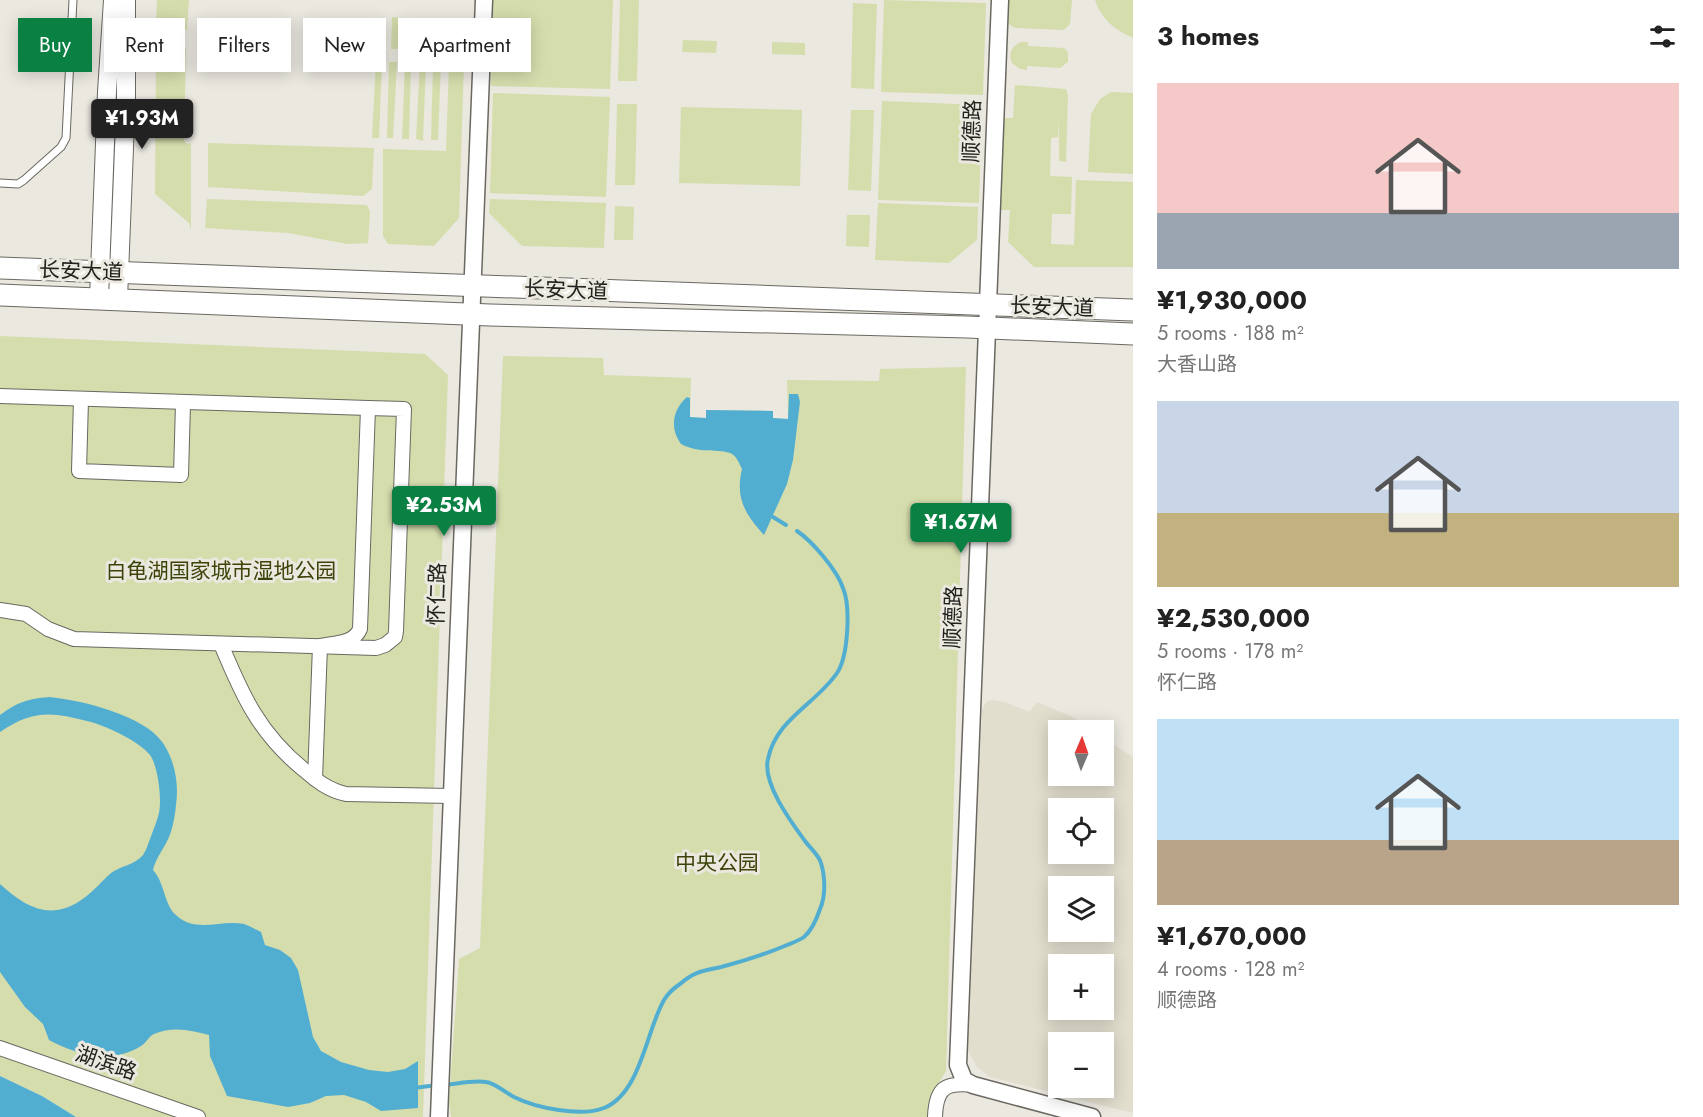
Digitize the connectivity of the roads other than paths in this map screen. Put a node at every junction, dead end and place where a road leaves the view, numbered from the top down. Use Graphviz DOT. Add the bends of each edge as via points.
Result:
graph roads {
  1 [pos="73,0"];
  2 [pos="113,0"];
  3 [pos="126,0"];
  4 [pos="484,0"];
  5 [pos="1000,0"];
  6 [pos="0,183"];
  7 [pos="0,268"];
  8 [pos="110,272"];
  9 [pos="473,287"];
  10 [pos="0,295"];
  11 [pos="108,299"];
  12 [pos="987,305"];
  13 [pos="1133,310"];
  14 [pos="472,314"];
  15 [pos="987,328"];
  16 [pos="1133,334"];
  17 [pos="0,396"];
  18 [pos="81,400"];
  19 [pos="183,404"];
  20 [pos="368,408"];
  21 [pos="0,610"];
  22 [pos="221,644"];
  23 [pos="320,646"];
  24 [pos="315,779"];
  25 [pos="451,796"];
  26 [pos="0,1048"];
  27 [pos="973,1085"];
  28 [pos="198,1117"];
  29 [pos="439,1117"];
  30 [pos="935,1117"];
  31 [pos="1092,1117"];
  1 -- 6 [label="lane" via="66,138 24,180 18,184"];
  2 -- 8 [label="main road" via="107,92"];
  3 -- 8 [label="main road" via="126,98"];
  4 -- 9 [label="street, 怀仁路"];
  5 -- 12 [label="street, 顺德路"];
  7 -- 8 [label="main road, 长安大道"];
  8 -- 9 [label="main road, 长安大道"];
  8 -- 11 [label="main road"];
  9 -- 12 [label="main road, 长安大道"];
  9 -- 14 [label="street, 怀仁路"];
  10 -- 11 [label="main road, 长安大道"];
  11 -- 14 [label="main road, 长安大道"];
  12 -- 13 [label="main road, 长安大道"];
  12 -- 15 [label="street, 顺德路"];
  14 -- 15 [label="main road, 长安大道"];
  14 -- 25 [label="street, 怀仁路"];
  15 -- 16 [label="main road, 长安大道"];
  15 -- 27 [label="street, 顺德路" via="958,1058 960,1073"];
  17 -- 18 [label="street"];
  18 -- 19 [label="street"];
  18 -- 19 [label="street" via="79,471 181,475"];
  19 -- 20 [label="street"];
  20 -- 23 [label="street" via="360,629 348,641"];
  20 -- 23 [label="street" via="405,409 395,637 376,648"];
  21 -- 22 [label="street" via="26,614 48,629 74,639"];
  22 -- 23 [label="street"];
  22 -- 24 [label="street" via="251,711 288,757"];
  23 -- 24 [label="street"];
  24 -- 25 [label="street" via="346,794"];
  25 -- 29 [label="street, 怀仁路"];
  26 -- 28 [label="street, 湖滨路"];
  27 -- 30 [label="street" via="955,1083 940,1092"];
  27 -- 31 [label="street"];
}
